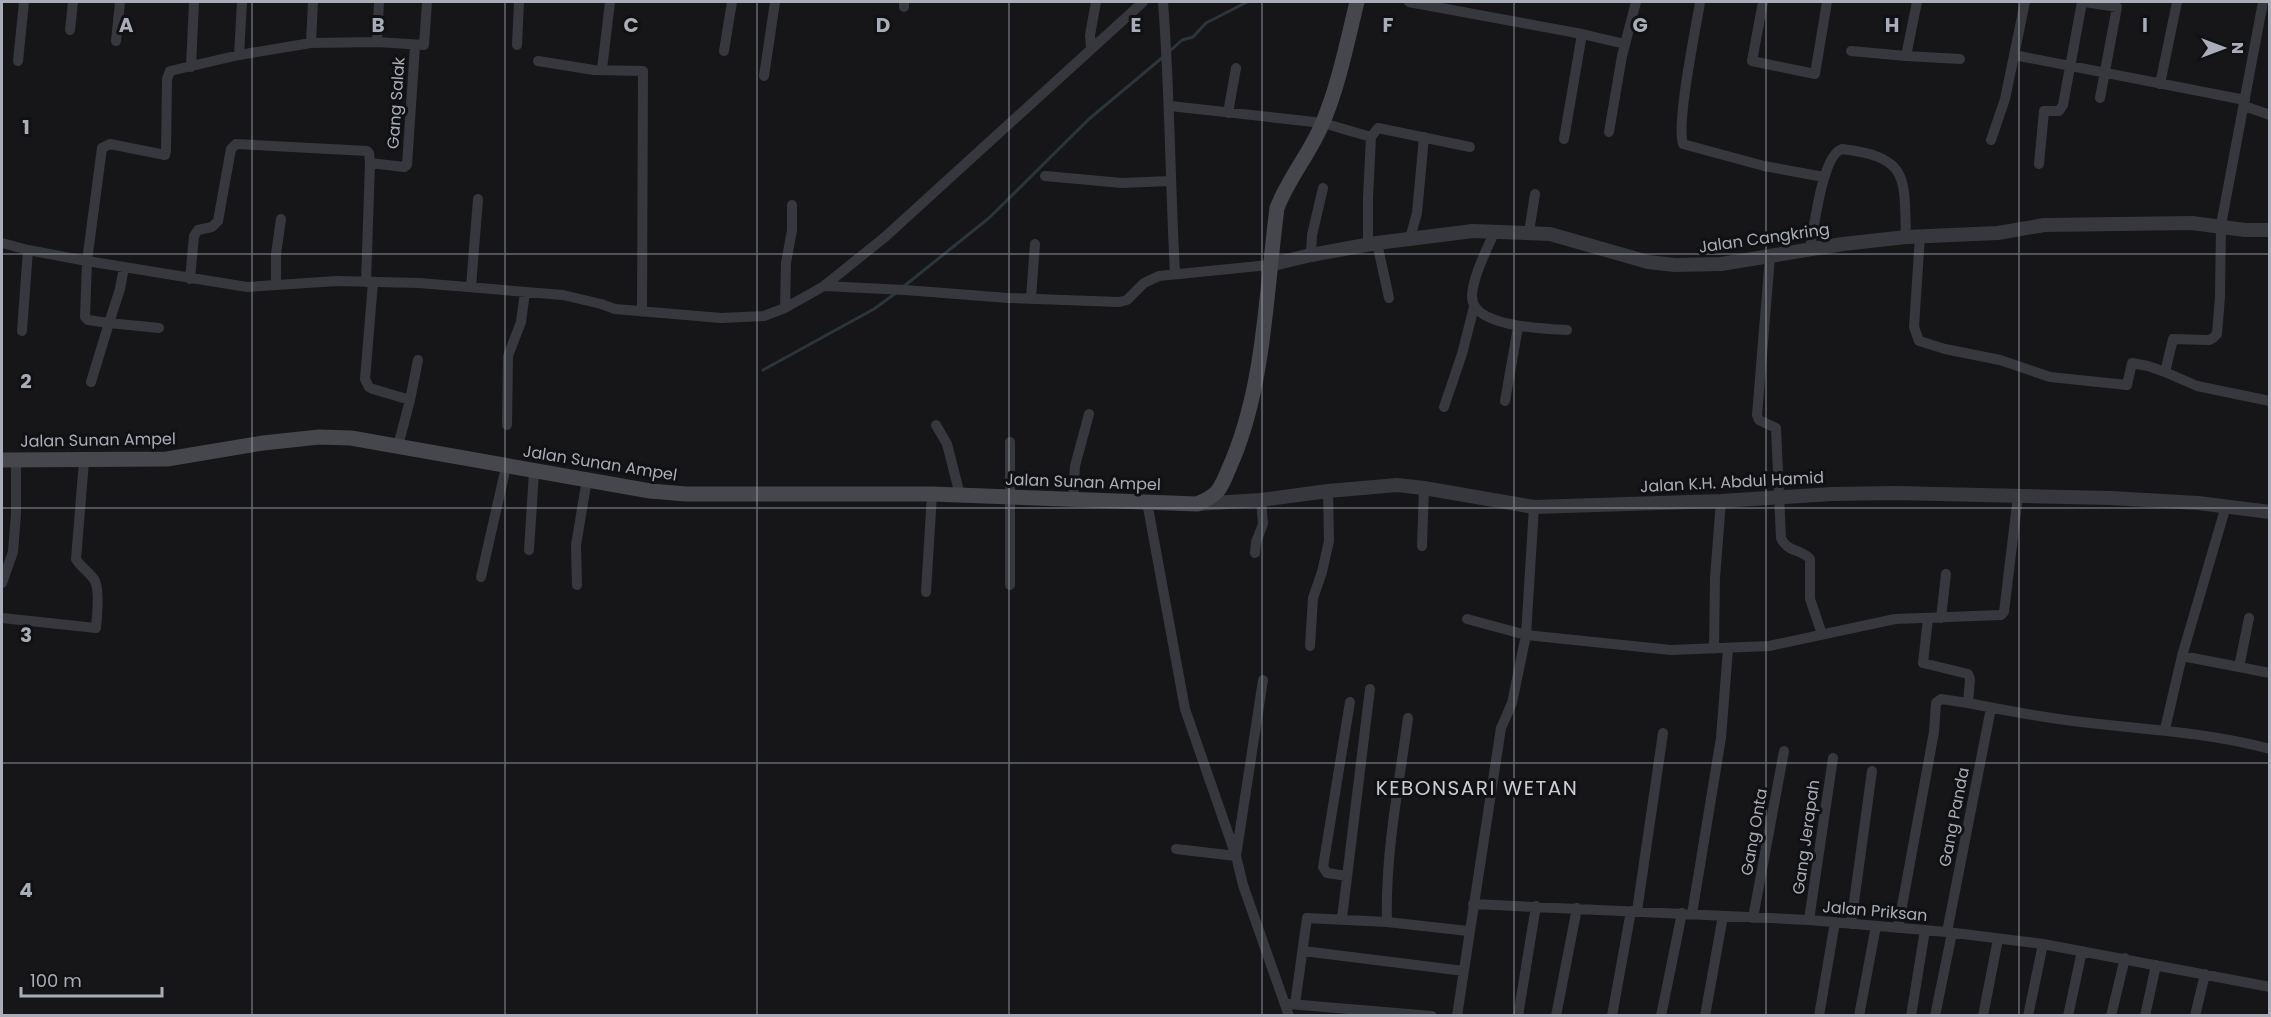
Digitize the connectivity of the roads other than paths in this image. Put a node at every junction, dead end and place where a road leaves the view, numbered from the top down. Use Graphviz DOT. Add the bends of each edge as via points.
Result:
graph roads {
  1 [pos="24,2"];
  2 [pos="72,2"];
  3 [pos="120,2"];
  4 [pos="194,2"];
  5 [pos="242,2"];
  6 [pos="313,2"];
  7 [pos="379,2"];
  8 [pos="427,2"];
  9 [pos="519,2"];
  10 [pos="610,2"];
  11 [pos="732,2"];
  12 [pos="775,2"];
  13 [pos="1096,2"];
  14 [pos="1143,2"];
  15 [pos="1163,2"];
  16 [pos="1357,2"];
  17 [pos="1409,2"];
  18 [pos="1636,2"];
  19 [pos="1700,2"];
  20 [pos="1763,2"];
  21 [pos="1827,2"];
  22 [pos="1917,2"];
  23 [pos="2025,2"];
  24 [pos="2083,2"];
  25 [pos="2176,2"];
  26 [pos="2264,2"];
  27 [pos="2265,24"];
  28 [pos="70,30"];
  29 [pos="1582,34"];
  30 [pos="116,41"];
  31 [pos="377,42"];
  32 [pos="311,43"];
  33 [pos="1625,44"];
  34 [pos="517,45"];
  35 [pos="415,46"];
  36 [pos="1091,47"];
  37 [pos="724,51"];
  38 [pos="1851,51"];
  39 [pos="239,55"];
  40 [pos="2014,55"];
  41 [pos="1906,56"];
  42 [pos="1960,59"];
  43 [pos="18,61"];
  44 [pos="538,61"];
  45 [pos="191,67"];
  46 [pos="2069,67"];
  47 [pos="1236,68"];
  48 [pos="602,69"];
  49 [pos="2105,72"];
  50 [pos="764,76"];
  51 [pos="2160,84"];
  52 [pos="2100,98"];
  53 [pos="2245,103"];
  54 [pos="1170,106"];
  55 [pos="1228,113"];
  56 [pos="2270,115"];
  57 [pos="1323,123"];
  58 [pos="1609,132"];
  59 [pos="1371,136"];
  60 [pos="1424,137"];
  61 [pos="1564,139"];
  62 [pos="1991,140"];
  63 [pos="1470,147"];
  64 [pos="370,163"];
  65 [pos="2039,164"];
  66 [pos="1046,176"];
  67 [pos="1824,177"];
  68 [pos="1170,181"];
  69 [pos="1323,188"];
  70 [pos="1535,194"];
  71 [pos="478,199"];
  72 [pos="792,205"];
  73 [pos="281,219"];
  74 [pos="2221,225"];
  75 [pos="2270,230"];
  76 [pos="1494,231"];
  77 [pos="1529,232"];
  78 [pos="1913,237"];
  79 [pos="1410,238"];
  80 [pos="2,243"];
  81 [pos="1035,244"];
  82 [pos="1373,244"];
  83 [pos="1810,249"];
  84 [pos="28,250"];
  85 [pos="1311,255"];
  86 [pos="1770,257"];
  87 [pos="87,261"];
  88 [pos="1269,265"];
  89 [pos="124,267"];
  90 [pos="1175,273"];
  91 [pos="190,279"];
  92 [pos="369,282"];
  93 [pos="276,285"];
  94 [pos="824,286"];
  95 [pos="471,287"];
  96 [pos="525,292"];
  97 [pos="1031,298"];
  98 [pos="1389,298"];
  99 [pos="1474,306"];
  100 [pos="785,308"];
  101 [pos="642,312"];
  102 [pos="109,323"];
  103 [pos="1518,327"];
  104 [pos="159,328"];
  105 [pos="1567,330"];
  106 [pos="22,331"];
  107 [pos="418,360"];
  108 [pos="2165,372"];
  109 [pos="91,382"];
  110 [pos="1505,401"];
  111 [pos="2270,401"];
  112 [pos="1444,407"];
  113 [pos="408,408"];
  114 [pos="1089,414"];
  115 [pos="936,424"];
  116 [pos="507,425"];
  117 [pos="400,438"];
  118 [pos="1010,442"];
  119 [pos="9,460"];
  120 [pos="84,461"];
  121 [pos="506,466"];
  122 [pos="534,472"];
  123 [pos="1225,478"];
  124 [pos="587,479"];
  125 [pos="1424,488"];
  126 [pos="1328,491"];
  127 [pos="932,494"];
  128 [pos="960,495"];
  129 [pos="2018,496"];
  130 [pos="1010,497"];
  131 [pos="1780,497"];
  132 [pos="1073,500"];
  133 [pos="1261,500"];
  134 [pos="1721,501"];
  135 [pos="1147,502"];
  136 [pos="1240,502"];
  137 [pos="1197,504"];
  138 [pos="2226,506"];
  139 [pos="1534,507"];
  140 [pos="2270,512"];
  141 [pos="1422,546"];
  142 [pos="529,550"];
  143 [pos="1256,553"];
  144 [pos="1946,574"];
  145 [pos="481,577"];
  146 [pos="2,583"];
  147 [pos="577,585"];
  148 [pos="1010,585"];
  149 [pos="926,592"];
  150 [pos="2,618"];
  151 [pos="1928,618"];
  152 [pos="1941,618"];
  153 [pos="2249,618"];
  154 [pos="1467,619"];
  155 [pos="1822,634"];
  156 [pos="1526,635"];
  157 [pos="1310,646"];
  158 [pos="1714,649"];
  159 [pos="1728,649"];
  160 [pos="2182,657"];
  161 [pos="2239,668"];
  162 [pos="2270,673"];
  163 [pos="1263,680"];
  164 [pos="1370,690"];
  165 [pos="1350,702"];
  166 [pos="1968,704"];
  167 [pos="1991,708"];
  168 [pos="1408,718"];
  169 [pos="2165,729"];
  170 [pos="1663,733"];
  171 [pos="2270,749"];
  172 [pos="1784,751"];
  173 [pos="1833,758"];
  174 [pos="1872,771"];
  175 [pos="1176,849"];
  176 [pos="1236,856"];
  177 [pos="1347,876"];
  178 [pos="1473,904"];
  179 [pos="1536,906"];
  180 [pos="1577,908"];
  181 [pos="1634,911"];
  182 [pos="1687,913"];
  183 [pos="1723,916"];
  184 [pos="1342,918"];
  185 [pos="1753,918"];
  186 [pos="1809,921"];
  187 [pos="1387,922"];
  188 [pos="1835,922"];
  189 [pos="1851,924"];
  190 [pos="1876,926"];
  191 [pos="1898,928"];
  192 [pos="1925,930"];
  193 [pos="1468,932"];
  194 [pos="1950,933"];
  195 [pos="1998,939"];
  196 [pos="2043,944"];
  197 [pos="1303,951"];
  198 [pos="2082,951"];
  199 [pos="2126,958"];
  200 [pos="2156,965"];
  201 [pos="1464,971"];
  202 [pos="2205,974"];
  203 [pos="2270,987"];
  204 [pos="1290,1004"];
  205 [pos="1289,1016"];
  206 [pos="1432,1016"];
  207 [pos="1457,1016"];
  208 [pos="1518,1016"];
  209 [pos="1556,1016"];
  210 [pos="1612,1016"];
  211 [pos="1661,1016"];
  212 [pos="1705,1016"];
  213 [pos="1819,1016"];
  214 [pos="1859,1016"];
  215 [pos="1911,1016"];
  216 [pos="1935,1016"];
  217 [pos="1983,1016"];
  218 [pos="2028,1016"];
  219 [pos="2068,1016"];
  220 [pos="2112,1016"];
  221 [pos="2145,1016"];
  222 [pos="2194,1016"];
  1 -- 43 [label="street"];
  2 -- 28 [label="street"];
  3 -- 30 [label="street"];
  4 -- 45 [label="street"];
  5 -- 39 [label="street"];
  6 -- 32 [label="street"];
  7 -- 31 [label="street"];
  8 -- 35 [label="street, Gang Salak" via="424,45"];
  9 -- 34 [label="street"];
  10 -- 48 [label="street"];
  11 -- 37 [label="street"];
  12 -- 50 [label="street"];
  13 -- 36 [label="street"];
  14 -- 36 [label="street"];
  15 -- 54 [label="street"];
  16 -- 57 [label="main road"];
  17 -- 29 [label="street"];
  18 -- 33 [label="street"];
  19 -- 67 [label="street" via="1681,129 1683,144"];
  20 -- 21 [label="street" via="1752,61 1815,74"];
  22 -- 41 [label="street"];
  23 -- 40 [label="street"];
  24 -- 46 [label="street"];
  24 -- 49 [label="street" via="2117,7"];
  25 -- 51 [label="street"];
  26 -- 27 [label="street"];
  27 -- 53 [label="street"];
  29 -- 33 [label="street"];
  29 -- 61 [label="street"];
  31 -- 32 [label="street"];
  31 -- 35 [label="street"];
  32 -- 39 [label="street"];
  33 -- 58 [label="street"];
  35 -- 64 [label="street, Gang Salak" via="407,163 404,167"];
  36 -- 94 [label="street" via="885,237"];
  38 -- 41 [label="street"];
  39 -- 45 [label="street"];
  40 -- 46 [label="street"];
  40 -- 62 [label="street"];
  41 -- 42 [label="street"];
  44 -- 48 [label="street"];
  45 -- 87 [label="street" via="168,74 165,154 110,144 102,148"];
  46 -- 49 [label="street"];
  46 -- 65 [label="street" via="2062,110 2044,111"];
  47 -- 55 [label="street"];
  48 -- 101 [label="street" via="643,74"];
  49 -- 51 [label="street"];
  49 -- 52 [label="street"];
  51 -- 53 [label="street"];
  53 -- 56 [label="street"];
  53 -- 74 [label="street"];
  54 -- 55 [label="street"];
  54 -- 68 [label="street"];
  55 -- 57 [label="street"];
  57 -- 59 [label="street"];
  57 -- 88 [label="main road" via="1284,189 1277,208"];
  59 -- 60 [label="street" via="1378,128"];
  59 -- 82 [label="street" via="1368,198"];
  60 -- 63 [label="street"];
  60 -- 79 [label="street" via="1417,213"];
  64 -- 91 [label="street" via="367,151 232,146 218,221 194,236"];
  64 -- 92 [label="street, Gang Salak"];
  66 -- 68 [label="street" via="1122,183"];
  67 -- 78 [label="street" via="1832,157 1842,149 1890,162 1904,185"];
  67 -- 83 [label="street"];
  68 -- 90 [label="street"];
  69 -- 85 [label="street"];
  70 -- 77 [label="street"];
  71 -- 95 [label="street"];
  72 -- 100 [label="street"];
  73 -- 93 [label="street"];
  74 -- 75 [label="street, Jalan Cangkring"];
  74 -- 78 [label="street, Jalan Cangkring" via="2044,225 1998,233"];
  74 -- 108 [label="street" via="2217,334 2209,340 2173,339"];
  76 -- 77 [label="street, Jalan Cangkring"];
  76 -- 79 [label="street, Jalan Cangkring"];
  76 -- 99 [label="street" via="1474,283"];
  77 -- 86 [label="street, Jalan Cangkring" via="1557,235 1656,264 1721,264"];
  78 -- 83 [label="street, Jalan Cangkring"];
  78 -- 108 [label="street" via="1914,327 1919,341 2008,362 2050,377 2091,383 2127,385 2132,363"];
  79 -- 82 [label="street, Jalan Cangkring"];
  80 -- 84 [label="street"];
  81 -- 97 [label="street"];
  82 -- 85 [label="street, Jalan Cangkring"];
  82 -- 98 [label="street"];
  83 -- 86 [label="street, Jalan Cangkring"];
  84 -- 87 [label="street"];
  84 -- 106 [label="street"];
  85 -- 88 [label="street, Jalan Cangkring"];
  86 -- 131 [label="street" via="1757,415 1776,428"];
  87 -- 89 [label="street"];
  87 -- 102 [label="street" via="85,317"];
  88 -- 90 [label="street"];
  88 -- 123 [label="main road" via="1253,391 1242,439"];
  89 -- 91 [label="street"];
  89 -- 102 [label="street"];
  90 -- 97 [label="street" via="1144,284 1119,303"];
  91 -- 93 [label="street" via="247,287"];
  92 -- 93 [label="street"];
  92 -- 95 [label="street"];
  92 -- 113 [label="street, Gang Salak" via="366,384"];
  94 -- 97 [label="street"];
  94 -- 100 [label="street"];
  95 -- 96 [label="street"];
  96 -- 101 [label="street" via="562,295"];
  96 -- 116 [label="street" via="521,322 508,356"];
  99 -- 103 [label="street" via="1484,315"];
  99 -- 112 [label="street"];
  100 -- 101 [label="street" via="764,316 721,318"];
  102 -- 104 [label="street"];
  102 -- 109 [label="street"];
  103 -- 105 [label="street"];
  103 -- 110 [label="street"];
  107 -- 113 [label="street"];
  108 -- 111 [label="street" via="2197,386"];
  113 -- 117 [label="street"];
  114 -- 132 [label="street" via="1075,466"];
  115 -- 128 [label="street" via="946,441"];
  117 -- 120 [label="main road, Jalan Sunan Ampel" via="319,437 168,459"];
  117 -- 121 [label="main road, Jalan Sunan Ampel"];
  118 -- 130 [label="street"];
  119 -- 120 [label="main road, Jalan Sunan Ampel"];
  119 -- 146 [label="street" via="16,514 13,552"];
  120 -- 150 [label="street" via="76,559 94,580 96,628"];
  121 -- 122 [label="main road, Jalan Sunan Ampel"];
  121 -- 145 [label="street"];
  122 -- 124 [label="main road, Jalan Sunan Ampel"];
  122 -- 142 [label="street"];
  123 -- 136 [label="street" via="1229,494"];
  123 -- 137 [label="main road" via="1217,492"];
  124 -- 127 [label="main road, Jalan Sunan Ampel" via="686,494"];
  124 -- 147 [label="street" via="576,545"];
  125 -- 126 [label="street, Jalan K.H. Abdul Hamid" via="1378,486"];
  125 -- 139 [label="street, Jalan K.H. Abdul Hamid"];
  125 -- 141 [label="street"];
  126 -- 133 [label="street, Jalan K.H. Abdul Hamid"];
  126 -- 157 [label="street" via="1329,541 1313,598"];
  127 -- 128 [label="main road, Jalan Sunan Ampel"];
  127 -- 149 [label="street"];
  128 -- 130 [label="main road, Jalan Sunan Ampel"];
  129 -- 131 [label="street, Jalan K.H. Abdul Hamid"];
  129 -- 138 [label="street, Jalan K.H. Abdul Hamid"];
  129 -- 152 [label="street" via="2003,614"];
  130 -- 132 [label="main road, Jalan Sunan Ampel"];
  130 -- 148 [label="street"];
  131 -- 134 [label="street, Jalan K.H. Abdul Hamid"];
  131 -- 155 [label="street" via="1781,537 1790,549 1810,559 1810,599"];
  132 -- 135 [label="main road, Jalan Sunan Ampel"];
  133 -- 136 [label="street, Jalan K.H. Abdul Hamid"];
  133 -- 143 [label="street" via="1263,524"];
  134 -- 139 [label="street, Jalan K.H. Abdul Hamid"];
  134 -- 158 [label="street"];
  135 -- 137 [label="main road, Jalan Sunan Ampel"];
  135 -- 176 [label="street" via="1185,710"];
  136 -- 137 [label="street, Jalan K.H. Abdul Hamid"];
  138 -- 140 [label="street, Jalan K.H. Abdul Hamid"];
  138 -- 160 [label="street"];
  139 -- 156 [label="street"];
  144 -- 152 [label="street"];
  151 -- 152 [label="street"];
  151 -- 155 [label="street"];
  151 -- 166 [label="street" via="1923,663 1968,674"];
  153 -- 161 [label="street"];
  154 -- 156 [label="street"];
  155 -- 159 [label="street" via="1769,646"];
  156 -- 158 [label="street" via="1671,650"];
  156 -- 178 [label="street" via="1512,704 1501,728"];
  158 -- 159 [label="street"];
  159 -- 182 [label="street" via="1721,738"];
  160 -- 161 [label="street"];
  160 -- 169 [label="street"];
  161 -- 162 [label="street"];
  163 -- 176 [label="street"];
  164 -- 177 [label="street"];
  165 -- 177 [label="street" via="1323,867 1327,873"];
  166 -- 167 [label="street"];
  166 -- 191 [label="street" via="1941,699 1936,703"];
  167 -- 169 [label="street" via="2090,723"];
  167 -- 194 [label="street, Gang Panda"];
  168 -- 187 [label="street" via="1386,891"];
  169 -- 171 [label="street"];
  170 -- 181 [label="street"];
  172 -- 185 [label="street, Gang Onta"];
  173 -- 186 [label="street, Gang Jerapah"];
  174 -- 189 [label="street"];
  175 -- 176 [label="street"];
  176 -- 204 [label="street" via="1243,885"];
  177 -- 184 [label="street"];
  178 -- 179 [label="street, Jalan Priksan"];
  178 -- 193 [label="street"];
  179 -- 180 [label="street, Jalan Priksan"];
  179 -- 208 [label="street"];
  180 -- 181 [label="street, Jalan Priksan"];
  180 -- 209 [label="street"];
  181 -- 182 [label="street, Jalan Priksan"];
  181 -- 210 [label="street"];
  182 -- 183 [label="street, Jalan Priksan"];
  182 -- 211 [label="street"];
  183 -- 185 [label="street, Jalan Priksan"];
  183 -- 212 [label="street"];
  184 -- 187 [label="street"];
  184 -- 197 [label="street" via="1307,918"];
  185 -- 186 [label="street, Jalan Priksan"];
  186 -- 188 [label="street, Jalan Priksan"];
  187 -- 193 [label="street"];
  188 -- 189 [label="street, Jalan Priksan"];
  188 -- 213 [label="street"];
  189 -- 190 [label="street, Jalan Priksan"];
  190 -- 191 [label="street, Jalan Priksan"];
  190 -- 214 [label="street"];
  191 -- 192 [label="street, Jalan Priksan"];
  192 -- 194 [label="street, Jalan Priksan"];
  192 -- 215 [label="street"];
  193 -- 201 [label="street"];
  194 -- 195 [label="street, Jalan Priksan"];
  194 -- 216 [label="street, Gang Panda"];
  195 -- 196 [label="street, Jalan Priksan"];
  195 -- 217 [label="street"];
  196 -- 198 [label="street, Jalan Priksan"];
  196 -- 218 [label="street"];
  197 -- 201 [label="street"];
  197 -- 204 [label="street"];
  198 -- 199 [label="street, Jalan Priksan"];
  198 -- 219 [label="street"];
  199 -- 200 [label="street, Jalan Priksan"];
  199 -- 220 [label="street"];
  200 -- 202 [label="street, Jalan Priksan"];
  200 -- 221 [label="street"];
  201 -- 207 [label="street"];
  202 -- 203 [label="street, Jalan Priksan"];
  202 -- 222 [label="street"];
  204 -- 205 [label="street"];
  204 -- 206 [label="street"];
}
